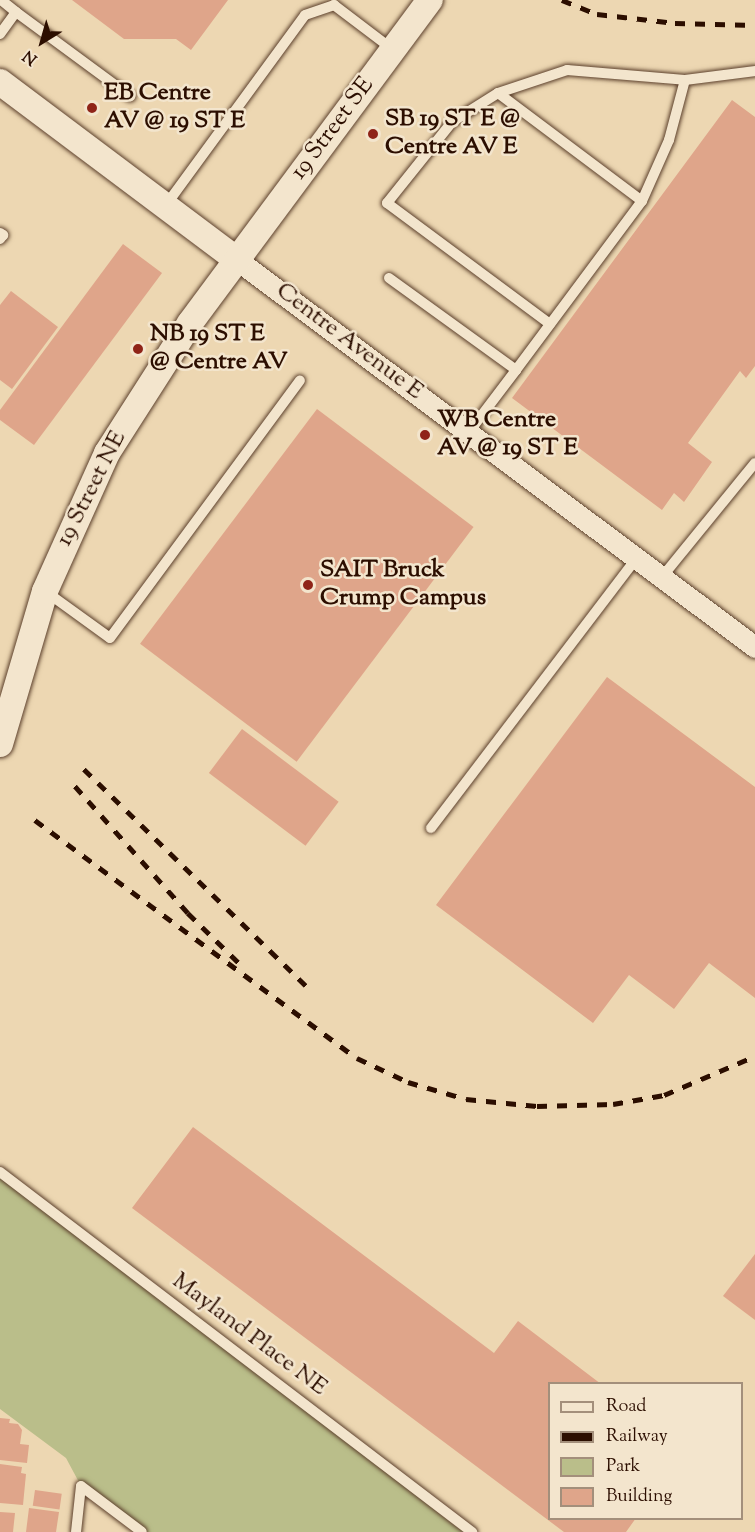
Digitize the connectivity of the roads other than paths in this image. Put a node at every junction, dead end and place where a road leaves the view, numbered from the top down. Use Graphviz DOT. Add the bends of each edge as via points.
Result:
graph roads {
  1 [pos="2,0"];
  2 [pos="427,1"];
  3 [pos="16,12"];
  4 [pos="0,34"];
  5 [pos="392,49"];
  6 [pos="755,71"];
  7 [pos="685,80"];
  8 [pos="0,82"];
  9 [pos="498,93"];
  10 [pos="130,96"];
  11 [pos="642,201"];
  12 [pos="166,206"];
  13 [pos="0,233"];
  14 [pos="0,239"];
  15 [pos="236,259"];
  16 [pos="389,278"];
  17 [pos="550,324"];
  18 [pos="516,370"];
  19 [pos="300,380"];
  20 [pos="470,432"];
  21 [pos="755,463"];
  22 [pos="637,558"];
  23 [pos="663,577"];
  24 [pos="45,591"];
  25 [pos="755,647"];
  26 [pos="0,744"];
  27 [pos="431,828"];
  28 [pos="0,1172"];
  29 [pos="76,1532"];
  30 [pos="142,1532"];
  31 [pos="472,1532"];
  1 -- 3 [label="lane"];
  2 -- 5 [label="street, 19 Street SE"];
  3 -- 4 [label="lane"];
  3 -- 10 [label="lane"];
  5 -- 12 [label="lane" via="334,5 305,15"];
  5 -- 15 [label="street, 19 Street SE"];
  6 -- 7 [label="lane"];
  7 -- 9 [label="lane" via="567,70"];
  7 -- 11 [label="lane" via="669,140"];
  8 -- 12 [label="street, Centre Avenue E"];
  9 -- 11 [label="lane"];
  9 -- 17 [label="lane" via="452,122 387,203"];
  11 -- 17 [label="lane"];
  12 -- 15 [label="street, Centre Avenue E"];
  13 -- 14 [label="lane"];
  15 -- 20 [label="street, Centre Avenue E"];
  15 -- 24 [label="street, 19 Street NE" via="147,387 107,453"];
  16 -- 18 [label="lane"];
  17 -- 18 [label="lane"];
  18 -- 20 [label="lane"];
  19 -- 24 [label="lane" via="110,638"];
  20 -- 22 [label="street, Centre Avenue E"];
  21 -- 23 [label="lane"];
  22 -- 23 [label="street, Centre Avenue E"];
  22 -- 27 [label="lane"];
  23 -- 25 [label="street, Centre Avenue E"];
  24 -- 26 [label="street, 19 Street NE"];
  28 -- 31 [label="lane, Mayland Place NE"];
  29 -- 30 [label="lane" via="81,1486"];
}
